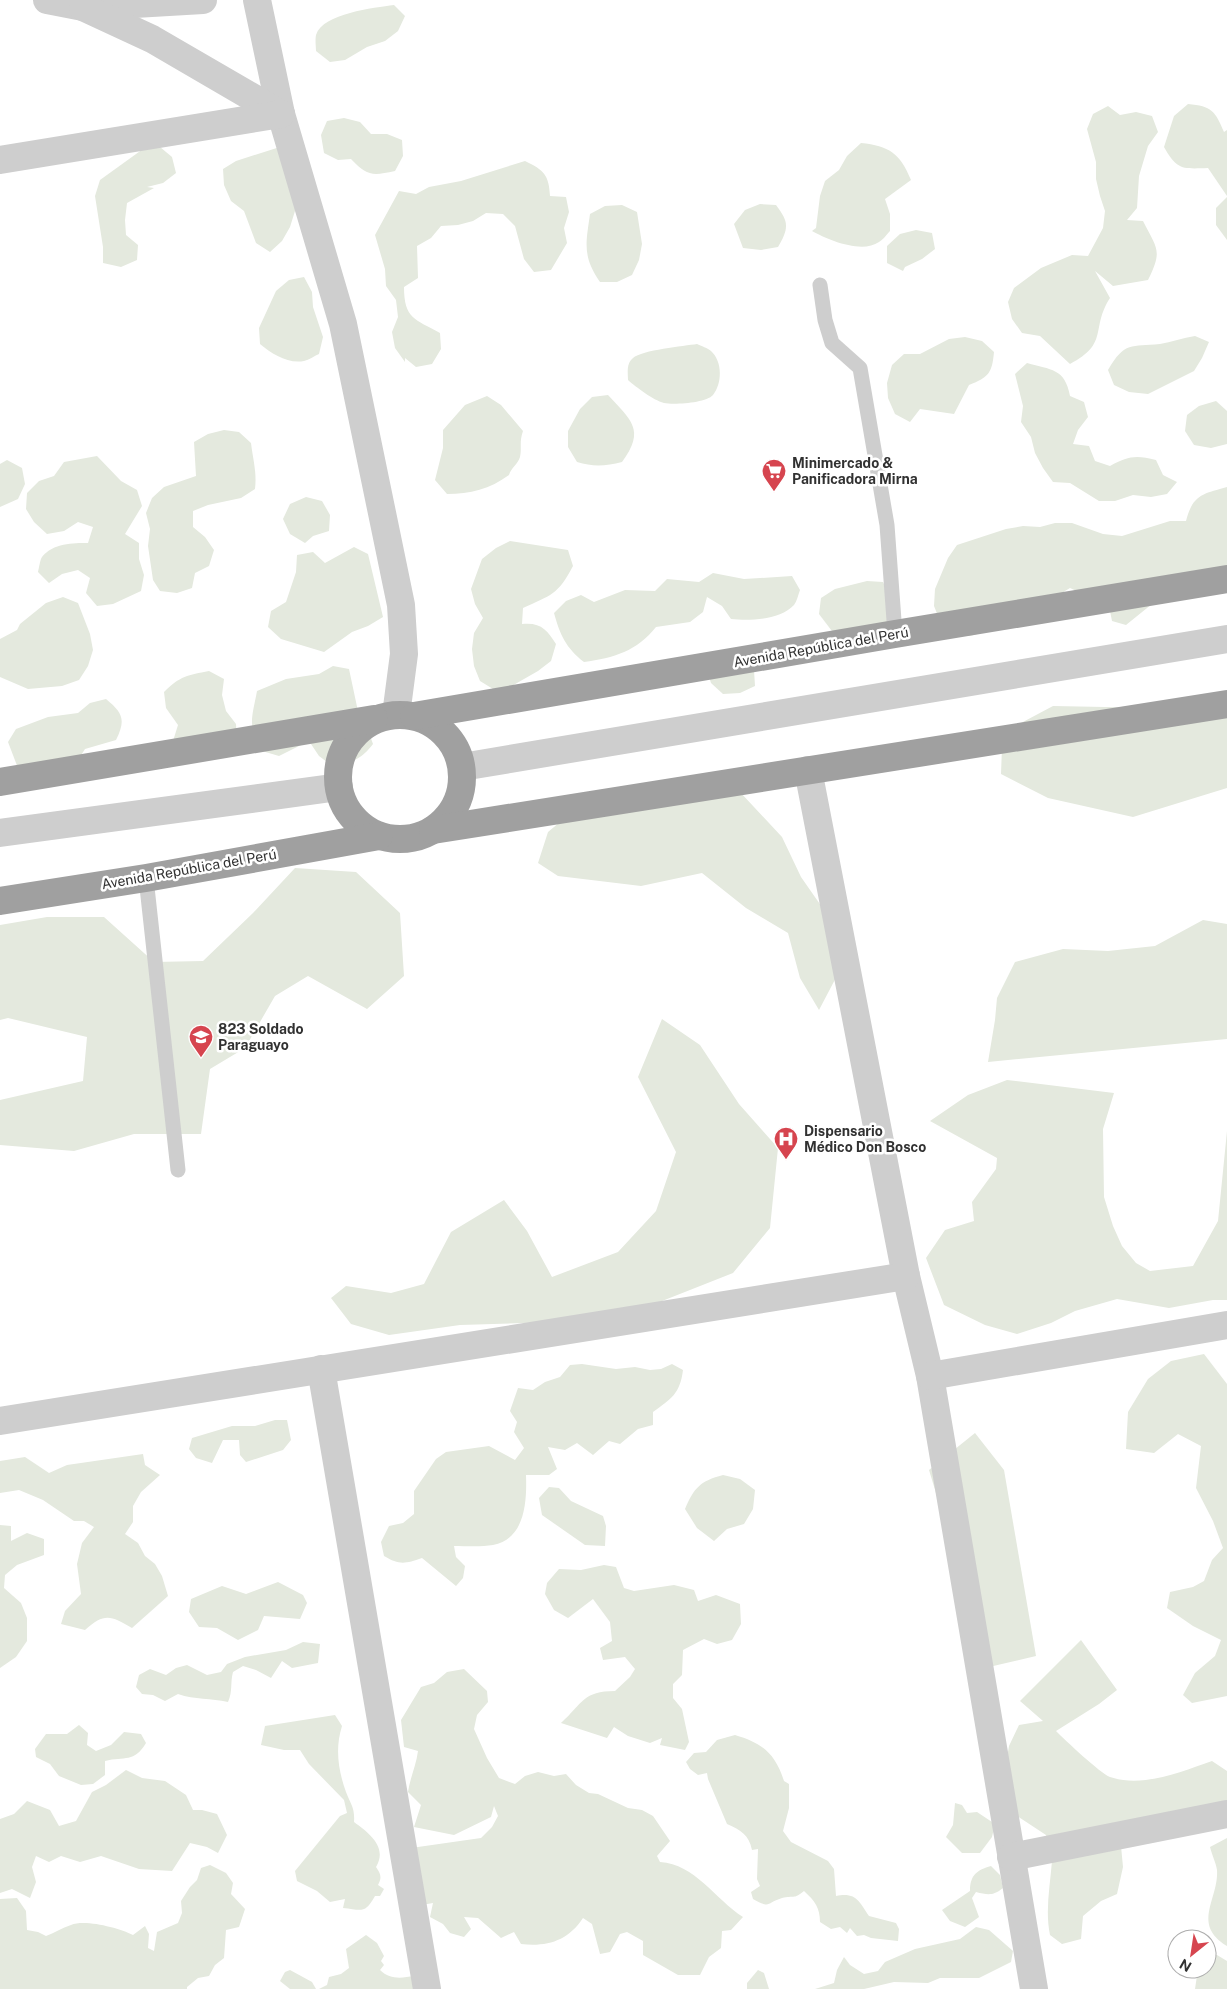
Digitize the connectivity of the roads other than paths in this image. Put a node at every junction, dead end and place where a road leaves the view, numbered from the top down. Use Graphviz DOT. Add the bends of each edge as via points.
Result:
graph roads {
  1 [pos="47,0"];
  2 [pos="203,0"];
  3 [pos="257,0"];
  4 [pos="83,7"];
  5 [pos="281,114"];
  6 [pos="0,160"];
  7 [pos="820,284"];
  8 [pos="1227,579"];
  9 [pos="895,634"];
  10 [pos="1227,639"];
  11 [pos="1227,704"];
  12 [pos="396,716"];
  13 [pos="462,767"];
  14 [pos="808,770"];
  15 [pos="0,782"];
  16 [pos="339,787"];
  17 [pos="433,830"];
  18 [pos="0,833"];
  19 [pos="378,836"];
  20 [pos="146,878"];
  21 [pos="0,901"];
  22 [pos="178,1170"];
  23 [pos="906,1276"];
  24 [pos="1227,1325"];
  25 [pos="321,1369"];
  26 [pos="930,1376"];
  27 [pos="0,1421"];
  28 [pos="1227,1814"];
  29 [pos="1011,1857"];
  30 [pos="427,1989"];
  31 [pos="1034,1989"];
  1 -- 4 [label="street"];
  2 -- 4 [label="street"];
  3 -- 5 [label="street"];
  4 -- 5 [label="street" via="152,39"];
  5 -- 6 [label="street"];
  5 -- 12 [label="street" via="343,324 401,605 404,654"];
  7 -- 9 [label="lane" via="832,343 860,368 887,526"];
  8 -- 9 [label="highway, Avenida República del Perú"];
  9 -- 12 [label="highway, Avenida República del Perú"];
  10 -- 13 [label="street"];
  11 -- 14 [label="highway"];
  12 -- 13 [label="highway" via="431,723 446,734"];
  12 -- 15 [label="highway, Avenida República del Perú"];
  12 -- 16 [label="highway" via="361,727 348,741 340,758"];
  13 -- 17 [label="highway" via="457,803"];
  14 -- 17 [label="highway"];
  14 -- 23 [label="street"];
  16 -- 18 [label="street"];
  16 -- 19 [label="highway" via="349,812 362,827"];
  17 -- 19 [label="highway" via="416,838 397,840"];
  19 -- 20 [label="highway, Avenida República del Perú"];
  20 -- 21 [label="highway, Avenida República del Perú"];
  20 -- 22 [label="lane"];
  23 -- 25 [label="street"];
  23 -- 26 [label="street"];
  24 -- 26 [label="street"];
  25 -- 27 [label="street"];
  25 -- 30 [label="street"];
  26 -- 29 [label="street"];
  28 -- 29 [label="street"];
  29 -- 31 [label="street"];
}
